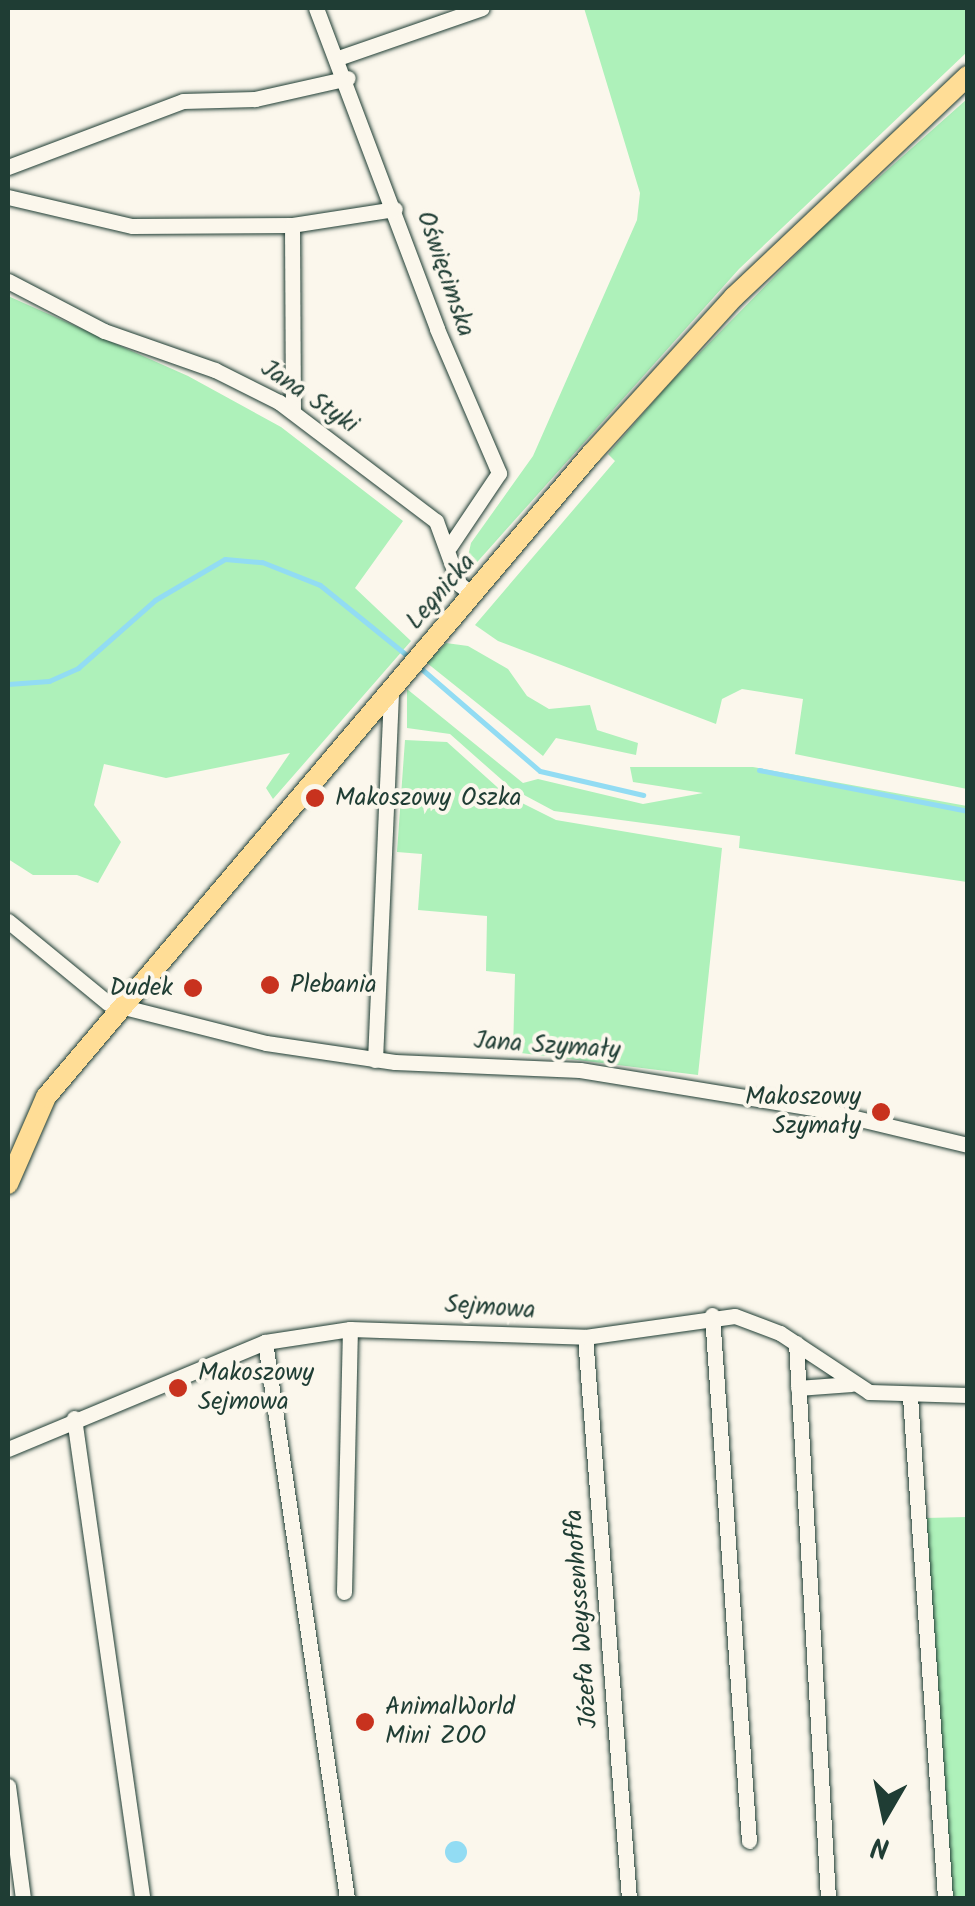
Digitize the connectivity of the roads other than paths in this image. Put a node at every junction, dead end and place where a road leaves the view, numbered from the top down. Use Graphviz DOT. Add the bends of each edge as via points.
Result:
graph roads {
  1 [pos="316,8"];
  2 [pos="482,8"];
  3 [pos="338,58"];
  4 [pos="968,76"];
  5 [pos="348,78"];
  6 [pos="8,167"];
  7 [pos="8,196"];
  8 [pos="395,208"];
  9 [pos="292,225"];
  10 [pos="8,281"];
  11 [pos="293,412"];
  12 [pos="450,546"];
  13 [pos="473,595"];
  14 [pos="394,685"];
  15 [pos="8,921"];
  16 [pos="121,1006"];
  17 [pos="375,1060"];
  18 [pos="968,1145"];
  19 [pos="8,1184"];
  20 [pos="712,1315"];
  21 [pos="350,1330"];
  22 [pos="585,1336"];
  23 [pos="265,1342"];
  24 [pos="796,1343"];
  25 [pos="851,1384"];
  26 [pos="798,1388"];
  27 [pos="968,1396"];
  28 [pos="910,1397"];
  29 [pos="74,1418"];
  30 [pos="8,1449"];
  31 [pos="344,1592"];
  32 [pos="8,1786"];
  33 [pos="748,1841"];
  34 [pos="23,1898"];
  35 [pos="142,1898"];
  36 [pos="347,1898"];
  37 [pos="629,1898"];
  38 [pos="828,1898"];
  39 [pos="945,1898"];
  1 -- 3 [label="street, Oświęcimska"];
  2 -- 3 [label="street"];
  3 -- 5 [label="street, Oświęcimska"];
  4 -- 13 [label="main road, Legnicka" via="734,297"];
  5 -- 6 [label="street" via="255,99 182,101"];
  5 -- 8 [label="street, Oświęcimska"];
  7 -- 9 [label="street" via="132,226"];
  8 -- 9 [label="street"];
  8 -- 12 [label="street, Oświęcimska" via="442,342 499,473"];
  9 -- 11 [label="street"];
  10 -- 11 [label="street, Jana Styki" via="104,332 233,378"];
  11 -- 12 [label="street, Jana Styki" via="427,514"];
  12 -- 13 [label="street, Jana Styki" via="459,584"];
  13 -- 14 [label="main road, Legnicka"];
  14 -- 16 [label="main road, Legnicka"];
  14 -- 17 [label="street"];
  15 -- 16 [label="street, Jana Szymały" via="108,1003"];
  16 -- 17 [label="street, Jana Szymały" via="266,1043"];
  16 -- 19 [label="main road, Legnicka" via="33,1117"];
  17 -- 18 [label="street, Jana Szymały" via="563,1067 818,1109"];
  20 -- 22 [label="street, Sejmowa"];
  20 -- 24 [label="street, Sejmowa" via="758,1322"];
  20 -- 33 [label="street"];
  21 -- 22 [label="street, Sejmowa"];
  21 -- 23 [label="street, Sejmowa"];
  21 -- 31 [label="street"];
  22 -- 37 [label="street, Józefa Weyssenhoffa"];
  23 -- 29 [label="street, Sejmowa"];
  23 -- 36 [label="street"];
  24 -- 25 [label="street, Sejmowa"];
  24 -- 26 [label="street"];
  25 -- 26 [label="street"];
  25 -- 28 [label="street, Sejmowa"];
  26 -- 38 [label="street"];
  27 -- 28 [label="street, Sejmowa"];
  28 -- 39 [label="street"];
  29 -- 30 [label="street, Sejmowa"];
  29 -- 35 [label="street"];
  32 -- 34 [label="street"];
}
